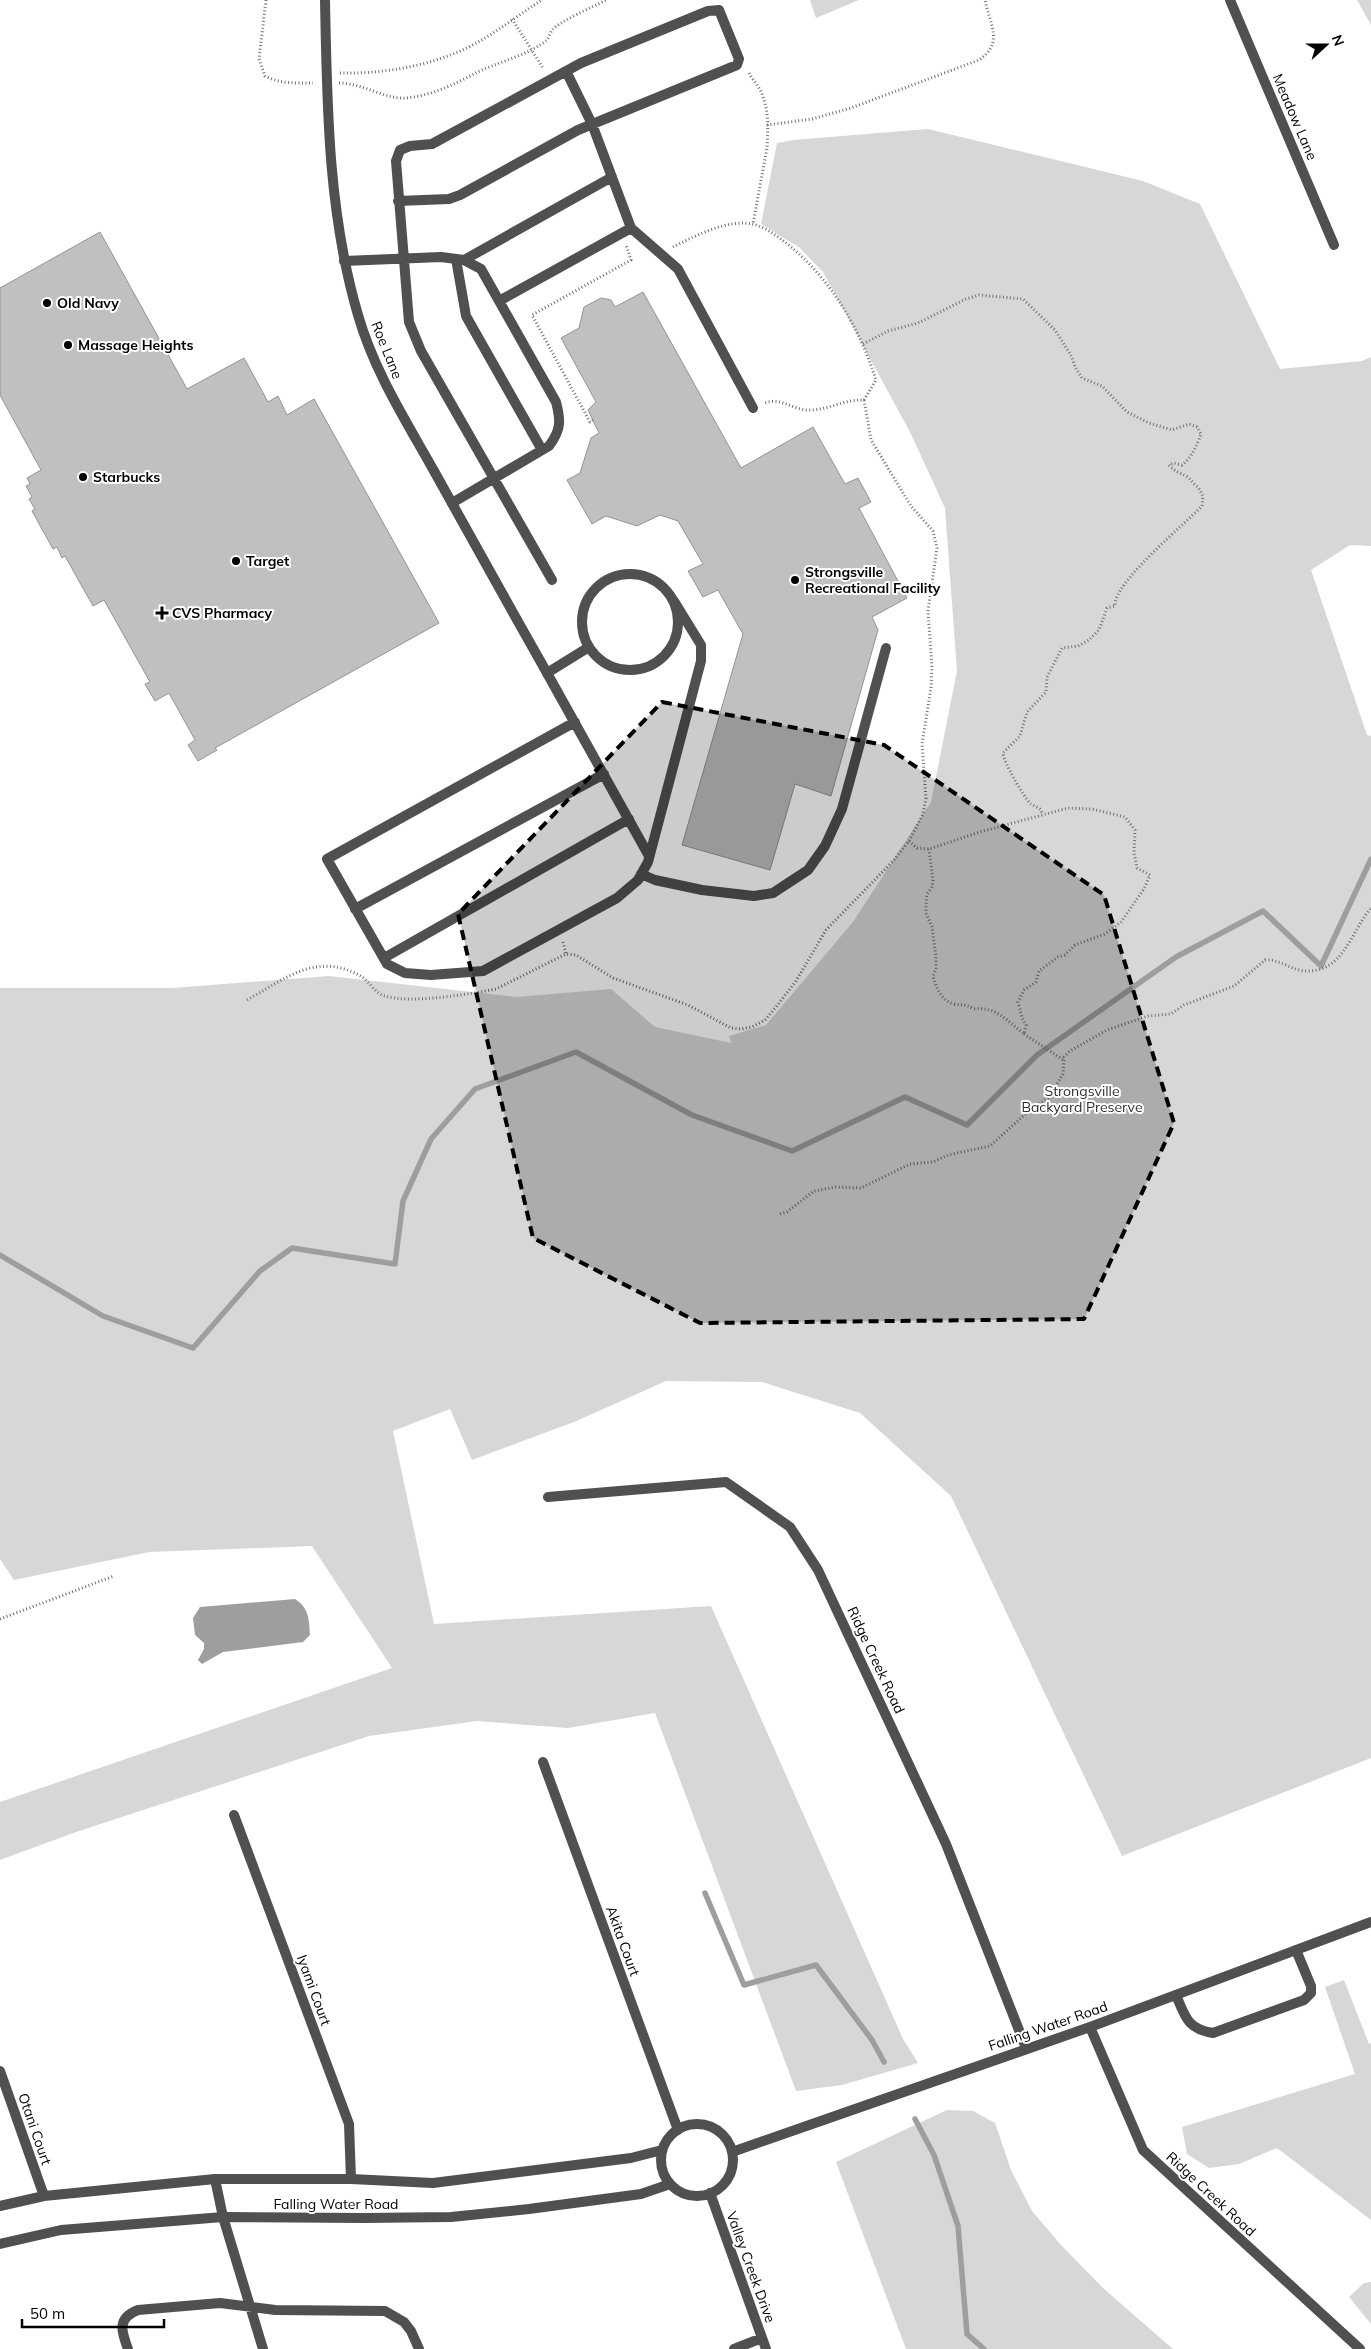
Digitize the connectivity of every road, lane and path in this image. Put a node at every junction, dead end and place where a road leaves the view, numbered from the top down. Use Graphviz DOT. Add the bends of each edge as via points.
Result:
graph roads {
  1 [pos="266,0"];
  2 [pos="326,0"];
  3 [pos="542,0"];
  4 [pos="606,0"];
  5 [pos="985,0"];
  6 [pos="1230,0"];
  7 [pos="512,19"];
  8 [pos="531,48"];
  9 [pos="544,70"];
  10 [pos="566,71"];
  11 [pos="326,73"];
  12 [pos="316,83"];
  13 [pos="363,86"];
  14 [pos="592,124"];
  15 [pos="767,125"];
  16 [pos="768,135"];
  17 [pos="612,177"];
  18 [pos="398,201"];
  19 [pos="752,224"];
  20 [pos="631,228"];
  21 [pos="625,242"];
  22 [pos="1334,245"];
  23 [pos="659,254"];
  24 [pos="402,258"];
  25 [pos="460,260"];
  26 [pos="344,261"];
  27 [pos="499,301"];
  28 [pos="863,344"];
  29 [pos="864,400"];
  30 [pos="753,408"];
  31 [pos="593,420"];
  32 [pos="542,450"];
  33 [pos="495,478"];
  34 [pos="452,503"];
  35 [pos="552,580"];
  36 [pos="674,600"];
  37 [pos="589,647"];
  38 [pos="886,648"];
  39 [pos="547,673"];
  40 [pos="575,722"];
  41 [pos="604,774"];
  42 [pos="1042,814"];
  43 [pos="629,819"];
  44 [pos="909,841"];
  45 [pos="929,849"];
  46 [pos="649,856"];
  47 [pos="641,874"];
  48 [pos="1371,908"];
  49 [pos="355,909"];
  50 [pos="384,958"];
  51 [pos="247,1000"];
  52 [pos="1026,1036"];
  53 [pos="1065,1061"];
  54 [pos="780,1214"];
  55 [pos="548,1497"];
  56 [pos="114,1576"];
  57 [pos="0,1619"];
  58 [pos="543,1762"];
  59 [pos="234,1815"];
  60 [pos="1371,1922"];
  61 [pos="1296,1950"];
  62 [pos="1176,1995"];
  63 [pos="1090,2026"];
  64 [pos="1026,2048"];
  65 [pos="0,2071"];
  66 [pos="678,2130"];
  67 [pos="662,2150"];
  68 [pos="732,2152"];
  69 [pos="215,2179"];
  70 [pos="351,2179"];
  71 [pos="670,2184"];
  72 [pos="710,2194"];
  73 [pos="44,2196"];
  74 [pos="0,2206"];
  75 [pos="223,2216"];
  76 [pos="0,2244"];
  77 [pos="250,2305"];
  78 [pos="762,2338"];
  79 [pos="128,2349"];
  80 [pos="263,2349"];
  81 [pos="419,2349"];
  82 [pos="734,2349"];
  83 [pos="766,2349"];
  84 [pos="1360,2349"];
  1 -- 12 [label="path" via="259,59 265,76 289,83"];
  2 -- 11 [label="street, Roe Lane"];
  3 -- 7 [label="path"];
  4 -- 8 [label="path" via="552,30 547,40"];
  5 -- 15 [label="path" via="995,39 990,53 978,60 851,108 812,119"];
  6 -- 22 [label="street, Meadow Lane"];
  7 -- 8 [label="path"];
  7 -- 11 [label="path" via="453,54 371,74"];
  8 -- 9 [label="path"];
  8 -- 13 [label="path" via="460,82 422,95 404,99"];
  10 -- 14 [label="street"];
  10 -- 14 [label="street" via="708,11 719,10 739,59 737,65"];
  10 -- 18 [label="street" via="432,144 400,150 396,161"];
  11 -- 26 [label="street, Roe Lane" via="334,194"];
  14 -- 17 [label="street"];
  14 -- 18 [label="street" via="460,195 449,199"];
  16 -- 19 [label="path"];
  17 -- 20 [label="street"];
  17 -- 25 [label="street"];
  18 -- 24 [label="street"];
  19 -- 23 [label="path" via="736,223 722,227"];
  19 -- 28 [label="path" via="779,238 810,262 848,313"];
  20 -- 23 [label="street"];
  20 -- 27 [label="street"];
  21 -- 31 [label="path" via="630,260 532,315 590,422"];
  23 -- 30 [label="street" via="678,269"];
  24 -- 25 [label="street"];
  24 -- 26 [label="street"];
  24 -- 33 [label="street" via="408,322 421,351"];
  25 -- 27 [label="street" via="481,269"];
  25 -- 32 [label="street" via="466,316"];
  26 -- 34 [label="street, Roe Lane" via="359,317 386,386"];
  27 -- 32 [label="street" via="556,402 561,422 558,435"];
  28 -- 29 [label="path" via="876,380"];
  28 -- 42 [label="path" via="979,295 1023,299 1055,330 1082,378 1102,386 1127,412 1150,423 1172,430 1189,424 1197,427 1201,434 1186,462 1169,466 1198,487 1203,496 1202,506 1132,574 1115,598 1115,606 1107,608 1095,635 1084,644 1065,647 1059,652 1047,677 1046,692 1027,712 1020,736 1003,753 1002,757 1029,802"];
  29 -- 30 [label="path" via="847,400 816,410 803,410 777,400"];
  29 -- 44 [label="path" via="871,440 911,506 933,531 937,548 929,596 931,674 922,744 926,798 923,814"];
  32 -- 33 [label="street"];
  33 -- 34 [label="street"];
  33 -- 35 [label="street"];
  34 -- 39 [label="street, Roe Lane"];
  36 -- 37 [label="street" via="679,622 675,639 667,654 648,667 638,670 615,667 596,656"];
  36 -- 37 [label="street" via="657,581 645,575 626,574 607,579 593,592 584,609 582,622"];
  36 -- 46 [label="street" via="701,645 701,661"];
  37 -- 39 [label="street"];
  38 -- 47 [label="street" via="842,808 825,846 808,870 773,892 754,896 702,890"];
  39 -- 40 [label="street, Roe Lane"];
  40 -- 41 [label="street, Roe Lane"];
  40 -- 49 [label="street" via="327,859"];
  41 -- 43 [label="street, Roe Lane"];
  41 -- 49 [label="street"];
  42 -- 45 [label="path"];
  42 -- 52 [label="path" via="1078,807 1122,815 1135,830 1137,868 1150,875 1121,922 1105,934 1074,945 1065,956 1058,957 1039,972 1036,982 1024,990 1018,1002 1027,1028"];
  43 -- 46 [label="street, Roe Lane"];
  43 -- 50 [label="street"];
  44 -- 45 [label="path" via="917,848"];
  44 -- 51 [label="path" via="826,930 796,981 764,1020 752,1027 731,1028 688,1005 612,978 576,955 566,954 484,992 422,998 385,996 362,976 325,964 298,972"];
  45 -- 52 [label="path" via="933,883 926,894 926,913 932,927 936,957 934,980 942,998 952,1004 964,1003 973,1009 988,1008"];
  46 -- 47 [label="street"];
  47 -- 50 [label="street" via="617,898 483,971 431,975 405,972 388,964"];
  48 -- 53 [label="path" via="1340,957 1322,968 1295,970 1266,960 1234,986 1184,1004 1171,1014 1148,1016 1107,1030 1066,1054"];
  49 -- 50 [label="street"];
  52 -- 53 [label="path"];
  53 -- 54 [label="path" via="1062,1074 1048,1098 990,1146 948,1155 933,1162 905,1166 860,1188 814,1190"];
  55 -- 64 [label="street, Ridge Creek Road" via="726,1482 790,1527 818,1570 946,1844"];
  56 -- 57 [label="path"];
  58 -- 66 [label="street, Akita Court"];
  59 -- 70 [label="street, Iyami Court" via="349,2124"];
  60 -- 61 [label="street, Falling Water Road"];
  61 -- 62 [label="street, Falling Water Road"];
  61 -- 62 [label="street" via="1311,1986 1311,1993 1304,2000 1213,2033 1200,2031 1188,2022"];
  62 -- 63 [label="street, Falling Water Road"];
  63 -- 64 [label="street, Falling Water Road"];
  63 -- 84 [label="street, Ridge Creek Road" via="1143,2150"];
  64 -- 68 [label="street, Falling Water Road"];
  65 -- 73 [label="street, Otani Court"];
  66 -- 67 [label="street" via="667,2139"];
  66 -- 68 [label="street" via="686,2125 709,2126 728,2141"];
  67 -- 70 [label="street, Falling Water Road" via="631,2158 433,2183"];
  67 -- 71 [label="street" via="662,2168"];
  68 -- 72 [label="street" via="730,2175"];
  69 -- 70 [label="street, Falling Water Road"];
  69 -- 73 [label="street, Falling Water Road"];
  69 -- 75 [label="street"];
  71 -- 72 [label="street" via="690,2196"];
  71 -- 75 [label="street, Falling Water Road" via="641,2194 451,2217"];
  72 -- 78 [label="street, Valley Creek Drive"];
  73 -- 74 [label="street, Falling Water Road"];
  75 -- 76 [label="street, Falling Water Road" via="62,2230"];
  75 -- 77 [label="street"];
  77 -- 79 [label="street" via="220,2303 128,2313 122,2329"];
  77 -- 80 [label="street"];
  77 -- 81 [label="street" via="275,2310 385,2311 404,2322"];
  78 -- 82 [label="street"];
  78 -- 83 [label="street, Valley Creek Drive"];
}
